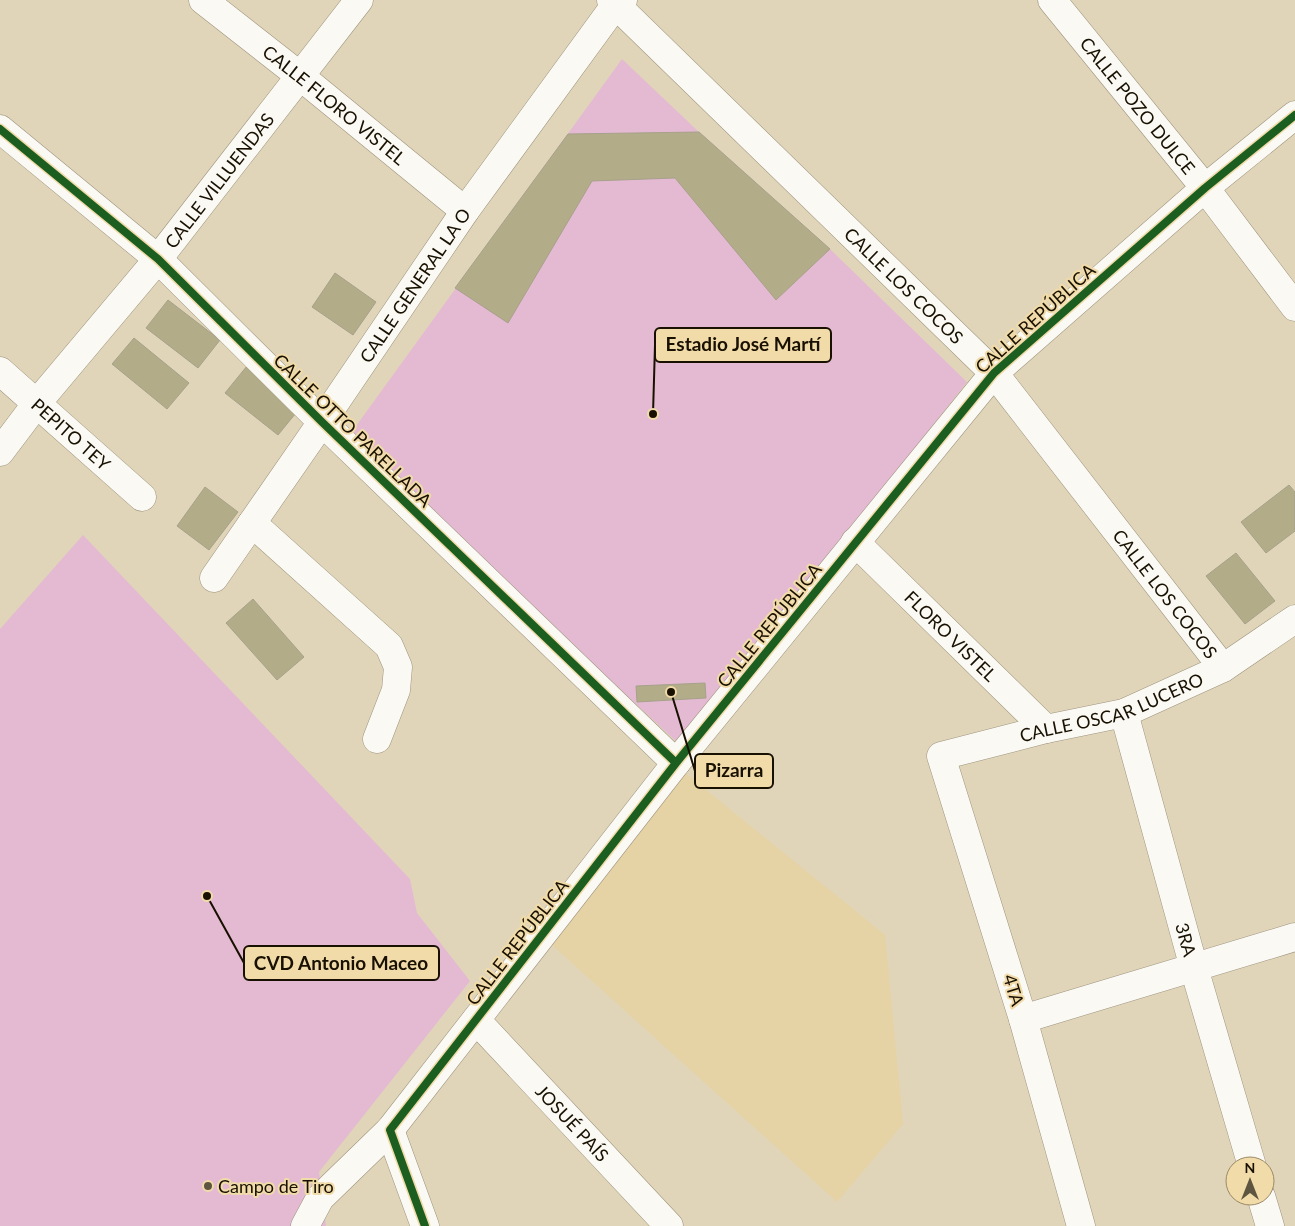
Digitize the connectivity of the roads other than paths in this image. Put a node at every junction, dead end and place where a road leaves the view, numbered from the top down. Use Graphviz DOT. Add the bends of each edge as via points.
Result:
graph roads {
  1 [pos="203,0"];
  2 [pos="359,0"];
  3 [pos="1052,0"];
  4 [pos="617,1"];
  5 [pos="300,76"];
  6 [pos="1295,115"];
  7 [pos="0,130"];
  8 [pos="1205,188"];
  9 [pos="465,211"];
  10 [pos="158,259"];
  11 [pos="1295,307"];
  12 [pos="0,370"];
  13 [pos="994,372"];
  14 [pos="37,403"];
  15 [pos="322,422"];
  16 [pos="0,452"];
  17 [pos="142,497"];
  18 [pos="252,523"];
  19 [pos="855,542"];
  20 [pos="214,578"];
  21 [pos="1294,627"];
  22 [pos="1223,668"];
  23 [pos="1124,713"];
  24 [pos="1046,730"];
  25 [pos="378,739"];
  26 [pos="941,756"];
  27 [pos="676,763"];
  28 [pos="1295,937"];
  29 [pos="1194,968"];
  30 [pos="1023,1019"];
  31 [pos="476,1020"];
  32 [pos="390,1130"];
  33 [pos="1249,1156"];
  34 [pos="1264,1206"];
  35 [pos="305,1226"];
  36 [pos="425,1226"];
  37 [pos="669,1226"];
  38 [pos="1081,1226"];
  39 [pos="1270,1226"];
  1 -- 5 [label="street, CALLE FLORO VISTEL"];
  2 -- 5 [label="street, CALLE VILLUENDAS"];
  3 -- 8 [label="street, CALLE POZO DULCE"];
  4 -- 9 [label="street, CALLE GENERAL LA O"];
  4 -- 13 [label="street, CALLE LOS COCOS"];
  5 -- 9 [label="street, CALLE FLORO VISTEL"];
  5 -- 10 [label="street, CALLE VILLUENDAS"];
  6 -- 8 [label="street, CALLE REPÚBLICA"];
  7 -- 10 [label="street, CALLE OTTO PARELLADA"];
  8 -- 11 [label="street, CALLE POZO DULCE"];
  8 -- 13 [label="street, CALLE REPÚBLICA"];
  9 -- 15 [label="street, CALLE GENERAL LA O"];
  10 -- 14 [label="street, CALLE VILLUENDAS"];
  10 -- 15 [label="street, CALLE OTTO PARELLADA"];
  12 -- 14 [label="street, PEPITO TEY"];
  13 -- 19 [label="street, CALLE REPÚBLICA"];
  13 -- 22 [label="street, CALLE LOS COCOS"];
  14 -- 16 [label="street, CALLE VILLUENDAS"];
  14 -- 17 [label="street, PEPITO TEY"];
  15 -- 18 [label="street, CALLE GENERAL LA O"];
  15 -- 27 [label="street, CALLE OTTO PARELLADA"];
  18 -- 20 [label="street, CALLE GENERAL LA O"];
  18 -- 25 [label="street" via="388,646 398,667 396,690"];
  19 -- 24 [label="street, FLORO VISTEL"];
  19 -- 27 [label="street, CALLE REPÚBLICA"];
  21 -- 22 [label="street, CALLE OSCAR LUCERO"];
  22 -- 23 [label="street, CALLE OSCAR LUCERO"];
  23 -- 24 [label="street, CALLE OSCAR LUCERO"];
  23 -- 29 [label="street, 3RA"];
  24 -- 26 [label="street, CALLE OSCAR LUCERO"];
  26 -- 30 [label="street, 4TA"];
  27 -- 31 [label="street, CALLE REPÚBLICA"];
  28 -- 29 [label="street"];
  29 -- 30 [label="street"];
  29 -- 33 [label="street, 3RA"];
  30 -- 38 [label="street, 4TA"];
  31 -- 32 [label="street, CALLE REPÚBLICA"];
  31 -- 37 [label="street, JOSUÉ PAÍS"];
  32 -- 35 [label="street, CALLE REPÚBLICA" via="320,1198"];
  32 -- 36 [label="street"];
  34 -- 39 [label="street"];
}
